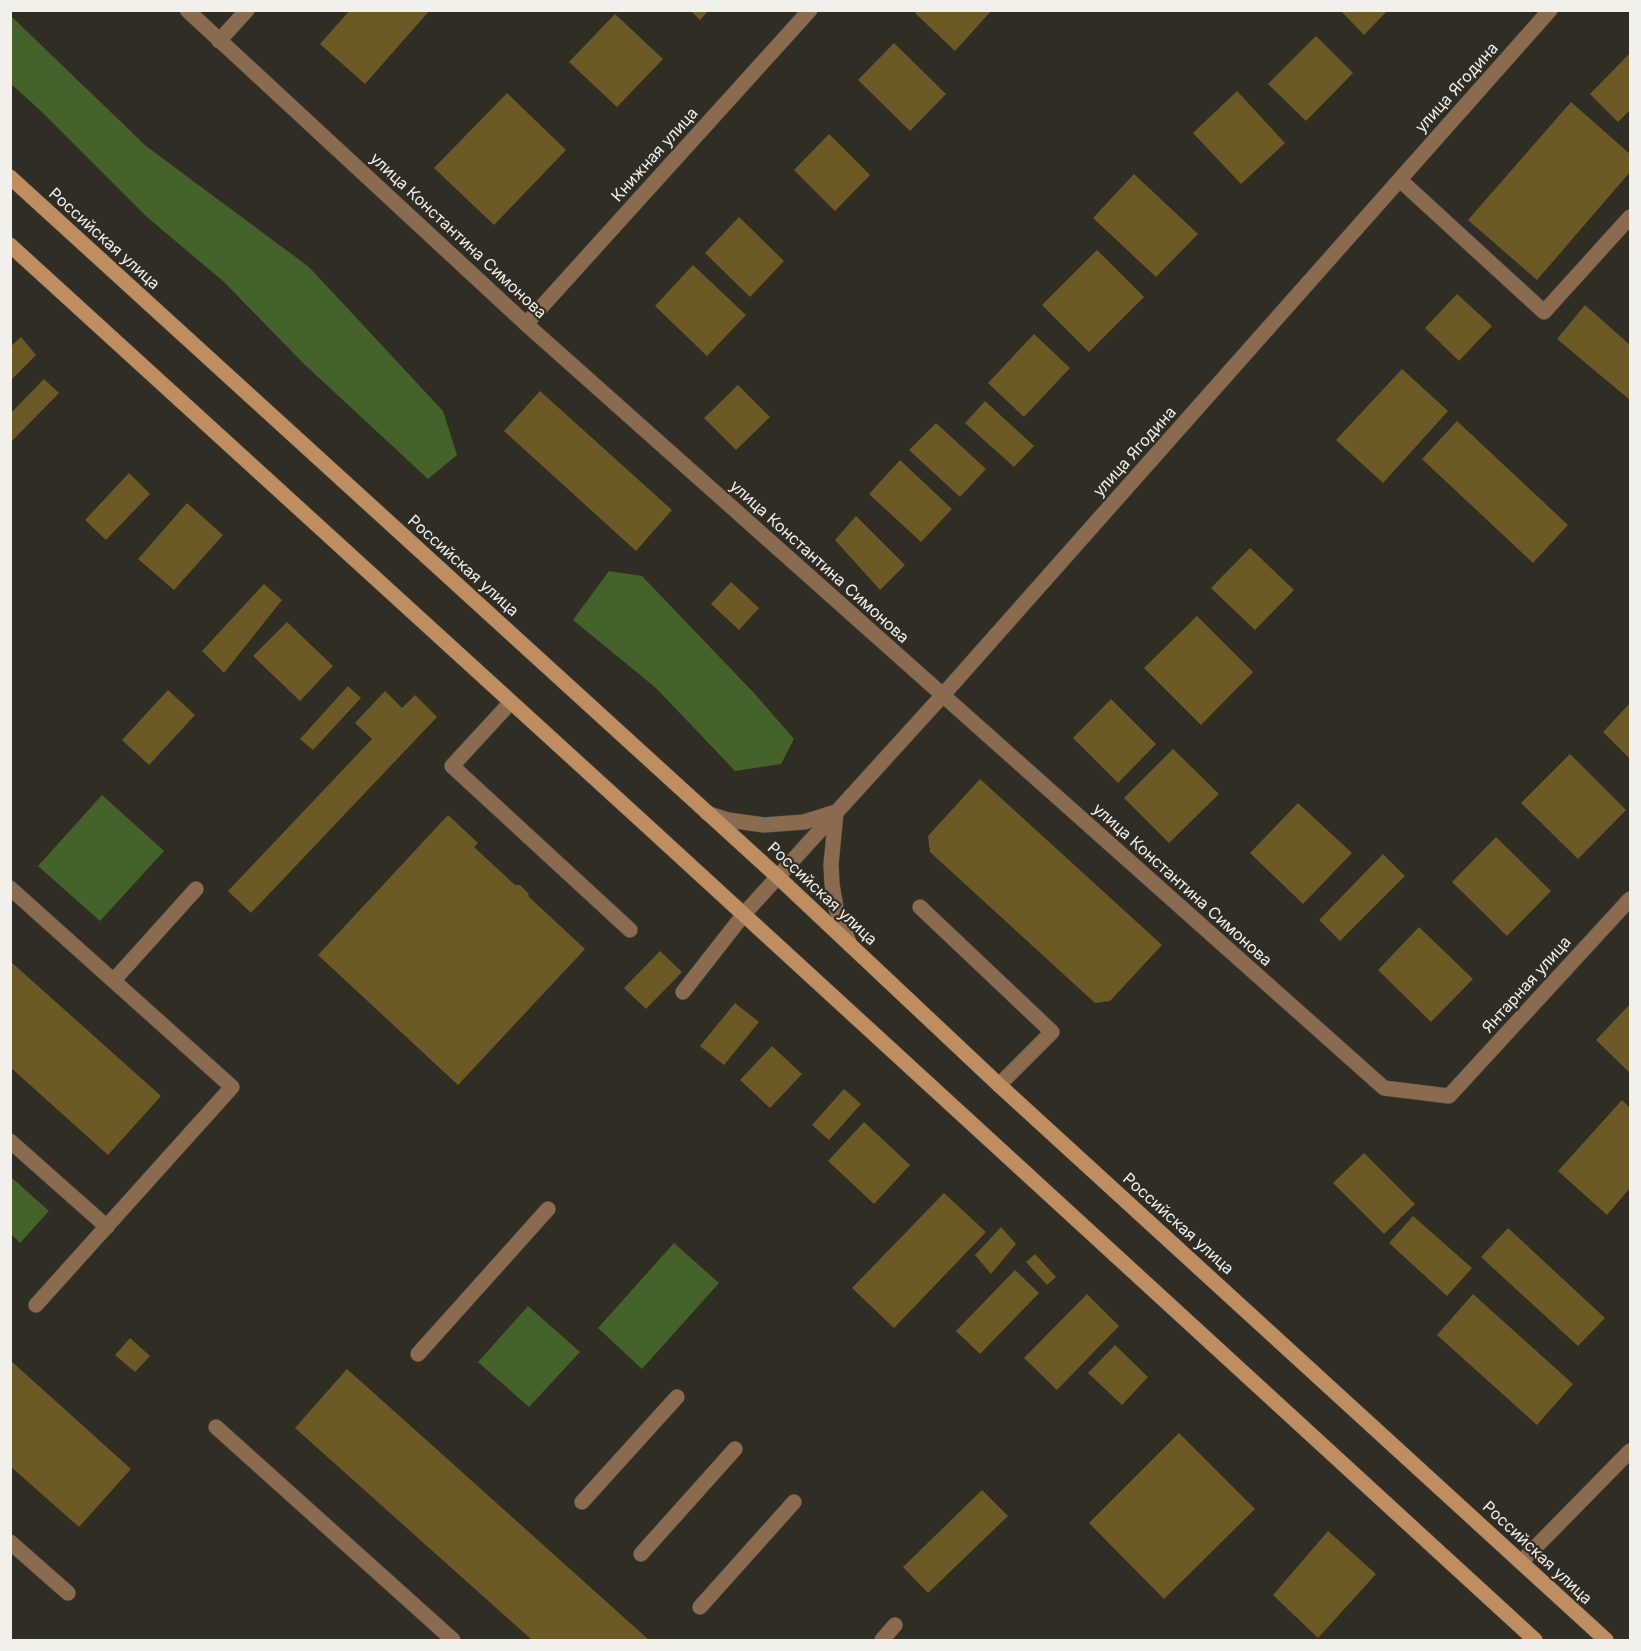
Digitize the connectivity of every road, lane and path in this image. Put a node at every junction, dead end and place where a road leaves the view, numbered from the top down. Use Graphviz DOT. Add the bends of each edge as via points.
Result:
graph roads {
  1 [pos="187,10"];
  2 [pos="247,10"];
  3 [pos="810,10"];
  4 [pos="1550,10"];
  5 [pos="219,41"];
  6 [pos="10,177"];
  7 [pos="1400,180"];
  8 [pos="1630,217"];
  9 [pos="10,245"];
  10 [pos="526,324"];
  11 [pos="942,696"];
  12 [pos="511,702"];
  13 [pos="707,812"];
  14 [pos="836,812"];
  15 [pos="778,877"];
  16 [pos="10,888"];
  17 [pos="196,888"];
  18 [pos="1630,899"];
  19 [pos="920,907"];
  20 [pos="744,914"];
  21 [pos="630,930"];
  22 [pos="850,945"];
  23 [pos="114,980"];
  24 [pos="683,992"];
  25 [pos="999,1085"];
  26 [pos="1449,1096"];
  27 [pos="10,1141"];
  28 [pos="548,1209"];
  29 [pos="106,1227"];
  30 [pos="36,1305"];
  31 [pos="418,1354"];
  32 [pos="677,1397"];
  33 [pos="216,1427"];
  34 [pos="735,1449"];
  35 [pos="1630,1451"];
  36 [pos="582,1502"];
  37 [pos="794,1502"];
  38 [pos="10,1542"];
  39 [pos="640,1554"];
  40 [pos="1521,1562"];
  41 [pos="68,1593"];
  42 [pos="700,1607"];
  43 [pos="895,1625"];
  44 [pos="453,1641"];
  45 [pos="882,1641"];
  46 [pos="1535,1641"];
  47 [pos="1606,1641"];
  1 -- 5 [label="street, улица Константина Симонова"];
  2 -- 5 [label="street"];
  3 -- 10 [label="street, Книжная улица"];
  4 -- 7 [label="street, улица Ягодина"];
  5 -- 10 [label="street, улица Константина Симонова"];
  6 -- 13 [label="main road, Российская улица"];
  7 -- 8 [label="street" via="1544,312"];
  7 -- 11 [label="street, улица Ягодина"];
  9 -- 12 [label="main road"];
  10 -- 11 [label="street, улица Константина Симонова"];
  11 -- 14 [label="street, улица Ягодина"];
  11 -- 26 [label="street, улица Константина Симонова" via="1384,1088"];
  12 -- 20 [label="main road"];
  12 -- 21 [label="street" via="453,766"];
  13 -- 14 [label="street" via="728,820 765,825 804,822"];
  13 -- 15 [label="main road, Российская улица"];
  14 -- 15 [label="street, улица Ягодина"];
  14 -- 22 [label="street" via="832,884"];
  15 -- 20 [label="street, улица Ягодина"];
  15 -- 22 [label="main road, Российская улица"];
  16 -- 23 [label="street"];
  17 -- 23 [label="street"];
  18 -- 26 [label="street, Янтарная улица"];
  19 -- 25 [label="street" via="1052,1032"];
  20 -- 24 [label="street, улица Ягодина"];
  20 -- 46 [label="main road"];
  22 -- 25 [label="main road, Российская улица"];
  23 -- 29 [label="street" via="232,1087"];
  25 -- 40 [label="main road, Российская улица"];
  27 -- 29 [label="street"];
  28 -- 31 [label="street"];
  29 -- 30 [label="street"];
  32 -- 36 [label="street"];
  33 -- 44 [label="street"];
  34 -- 39 [label="street"];
  35 -- 40 [label="street"];
  37 -- 42 [label="street"];
  38 -- 41 [label="street"];
  40 -- 47 [label="main road, Российская улица"];
  43 -- 45 [label="street"];
}
